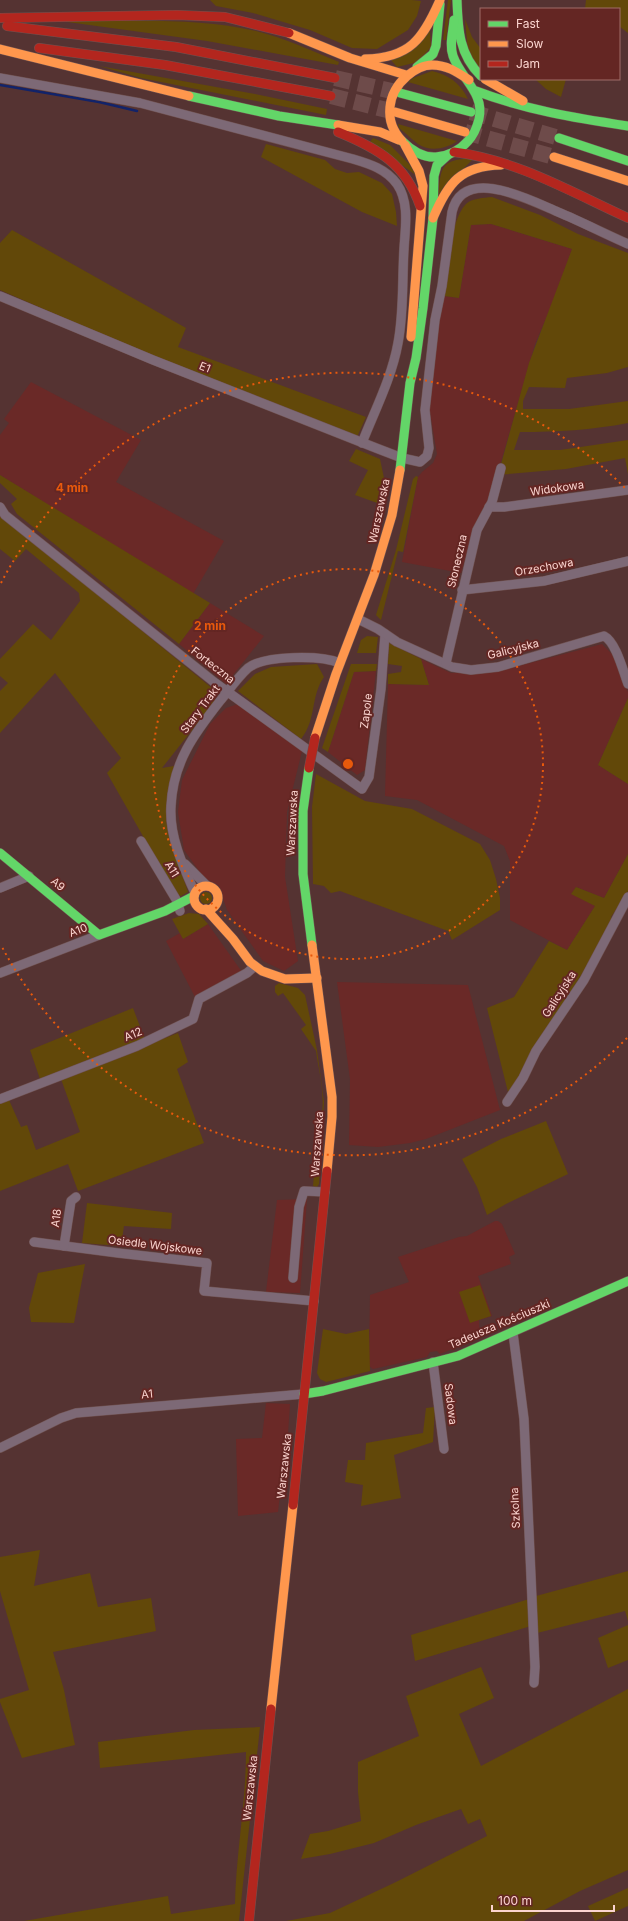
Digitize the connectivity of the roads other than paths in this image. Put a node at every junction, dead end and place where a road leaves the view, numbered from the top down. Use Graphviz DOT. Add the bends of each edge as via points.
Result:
graph roads {
  1 [pos="440,0"];
  2 [pos="457,0"];
  3 [pos="0,18"];
  4 [pos="0,26"];
  5 [pos="0,44"];
  6 [pos="0,49"];
  7 [pos="350,58"];
  8 [pos="415,69"];
  9 [pos="406,75"];
  10 [pos="480,75"];
  11 [pos="0,78"];
  12 [pos="335,78"];
  13 [pos="469,80"];
  14 [pos="487,80"];
  15 [pos="476,92"];
  16 [pos="400,93"];
  17 [pos="330,96"];
  18 [pos="532,108"];
  19 [pos="395,112"];
  20 [pos="471,112"];
  21 [pos="312,122"];
  22 [pos="628,126"];
  23 [pos="465,132"];
  24 [pos="559,138"];
  25 [pos="402,143"];
  26 [pos="451,153"];
  27 [pos="554,157"];
  28 [pos="628,161"];
  29 [pos="519,169"];
  30 [pos="628,181"];
  31 [pos="420,206"];
  32 [pos="433,218"];
  33 [pos="628,218"];
  34 [pos="628,244"];
  35 [pos="0,296"];
  36 [pos="58,327"];
  37 [pos="86,332"];
  38 [pos="410,383"];
  39 [pos="362,443"];
  40 [pos="402,458"];
  41 [pos="501,468"];
  42 [pos="628,490"];
  43 [pos="0,507"];
  44 [pos="489,507"];
  45 [pos="628,561"];
  46 [pos="462,590"];
  47 [pos="358,619"];
  48 [pos="385,634"];
  49 [pos="340,663"];
  50 [pos="446,663"];
  51 [pos="628,684"];
  52 [pos="228,691"];
  53 [pos="362,789"];
  54 [pos="141,841"];
  55 [pos="0,853"];
  56 [pos="183,861"];
  57 [pos="29,876"];
  58 [pos="207,886"];
  59 [pos="0,888"];
  60 [pos="194,895"];
  61 [pos="628,897"];
  62 [pos="216,903"];
  63 [pos="179,907"];
  64 [pos="202,908"];
  65 [pos="99,935"];
  66 [pos="233,939"];
  67 [pos="255,966"];
  68 [pos="0,973"];
  69 [pos="317,978"];
  70 [pos="0,1100"];
  71 [pos="507,1102"];
  72 [pos="325,1192"];
  73 [pos="76,1197"];
  74 [pos="34,1242"];
  75 [pos="64,1246"];
  76 [pos="293,1278"];
  77 [pos="628,1280"];
  78 [pos="314,1301"];
  79 [pos="513,1333"];
  80 [pos="433,1362"];
  81 [pos="304,1394"];
  82 [pos="0,1448"];
  83 [pos="444,1449"];
  84 [pos="534,1683"];
  85 [pos="249,1921"];
  1 -- 7 [label="main road" via="427,30 408,48 380,59"];
  1 -- 8 [label="main road" via="436,46 433,54"];
  2 -- 10 [label="main road" via="461,46 469,64"];
  2 -- 13 [label="main road" via="452,48 454,60"];
  3 -- 7 [label="main road" via="177,15 225,17 282,30"];
  4 -- 12 [label="main road" via="176,47"];
  5 -- 17 [label="main road" via="165,65"];
  6 -- 21 [label="main road" via="64,63 187,96"];
  7 -- 9 [label="main road"];
  8 -- 9 [label="main road"];
  8 -- 13 [label="main road" via="430,65 444,66 458,71"];
  9 -- 25 [label="main road" via="393,90 389,104 391,125"];
  11 -- 39 [label="street" via="140,103 353,159 378,168 392,178 401,192 406,214 401,324 391,372"];
  13 -- 15 [label="main road"];
  14 -- 18 [label="main road"];
  15 -- 18 [label="main road" via="496,100"];
  15 -- 26 [label="main road" via="480,111 478,125 464,146"];
  16 -- 20 [label="main road"];
  18 -- 22 [label="main road" via="556,115"];
  19 -- 23 [label="main road"];
  21 -- 25 [label="main road" via="389,135"];
  21 -- 31 [label="main road" via="359,140 394,163 411,181"];
  24 -- 28 [label="main road"];
  25 -- 26 [label="main road" via="423,155 436,157"];
  25 -- 31 [label="main road, Warszawska" via="421,175"];
  26 -- 29 [label="main road" via="480,155"];
  26 -- 32 [label="main road, Warszawska" via="440,162 434,172"];
  27 -- 30 [label="main road"];
  29 -- 32 [label="main road" via="487,165 467,171 454,180 444,192"];
  29 -- 33 [label="main road"];
  31 -- 38 [label="main road, Warszawska" via="409,358"];
  32 -- 38 [label="main road, Warszawska" via="424,308"];
  34 -- 40 [label="street, E1" via="514,193 482,188 471,190 459,198 453,206 431,352 425,410 429,448 427,456 420,462"];
  35 -- 37 [label="street, E1"];
  36 -- 37 [label="street"];
  37 -- 39 [label="street, E1"];
  38 -- 40 [label="main road, Warszawska"];
  39 -- 40 [label="street, E1"];
  40 -- 47 [label="main road, Warszawska" via="385,542"];
  41 -- 44 [label="street, Słoneczna"];
  42 -- 44 [label="street, Widokowa" via="544,503"];
  43 -- 52 [label="street, Forteczna" via="5,515"];
  44 -- 46 [label="street, Słoneczna" via="477,530"];
  45 -- 46 [label="street, Orzechowa" via="544,581"];
  46 -- 50 [label="street, Słoneczna"];
  47 -- 48 [label="street, Galicyjska"];
  47 -- 49 [label="main road, Warszawska"];
  48 -- 50 [label="street, Galicyjska" via="397,642"];
  48 -- 53 [label="street, Zapole" via="381,689 369,777"];
  49 -- 52 [label="street, Stary Trakt" via="323,658 271,659 248,668"];
  49 -- 69 [label="main road, Warszawska, bridge" via="315,738 303,811 302,860 309,931"];
  50 -- 51 [label="street, Galicyjska" via="452,667 471,670 498,667 604,636 613,645"];
  52 -- 53 [label="street, Forteczna"];
  52 -- 56 [label="street, Stary Trakt" via="190,740 174,780 171,816 174,841"];
  54 -- 63 [label="street, A11"];
  55 -- 57 [label="main road, A9"];
  56 -- 58 [label="street, Stary Trakt"];
  56 -- 60 [label="street, Stary Trakt"];
  57 -- 59 [label="street"];
  57 -- 65 [label="main road, A9"];
  58 -- 60 [label="main road" via="200,888"];
  58 -- 62 [label="main road" via="214,889 217,894"];
  60 -- 63 [label="main road, A10"];
  60 -- 64 [label="main road" via="195,902"];
  61 -- 71 [label="street, Galicyjska" via="584,980 536,1051 521,1082"];
  62 -- 64 [label="main road" via="212,908"];
  62 -- 66 [label="main road"];
  63 -- 64 [label="main road, A10"];
  63 -- 65 [label="main road, A10"];
  64 -- 66 [label="main road"];
  65 -- 68 [label="street, A10"];
  66 -- 67 [label="main road"];
  67 -- 69 [label="main road" via="267,974 285,979"];
  67 -- 70 [label="street, A12" via="247,973 198,999 194,1019 184,1025"];
  69 -- 72 [label="main road, Warszawska" via="332,1097"];
  72 -- 76 [label="street" via="304,1191 299,1207"];
  72 -- 78 [label="main road, Warszawska"];
  73 -- 75 [label="street, A18" via="71,1201"];
  74 -- 75 [label="street, Osiedle Wojskowe"];
  75 -- 78 [label="street, Osiedle Wojskowe" via="207,1263 204,1291"];
  77 -- 79 [label="main road, Tadeusza Kościuszki"];
  78 -- 81 [label="main road, Warszawska"];
  79 -- 80 [label="main road, Tadeusza Kościuszki" via="458,1356"];
  79 -- 84 [label="street, Szkolna" via="524,1419"];
  80 -- 81 [label="main road, Tadeusza Kościuszki"];
  80 -- 83 [label="street, Sadowa"];
  81 -- 82 [label="street, A1" via="76,1413 55,1420"];
  81 -- 85 [label="main road, Warszawska"];
}
